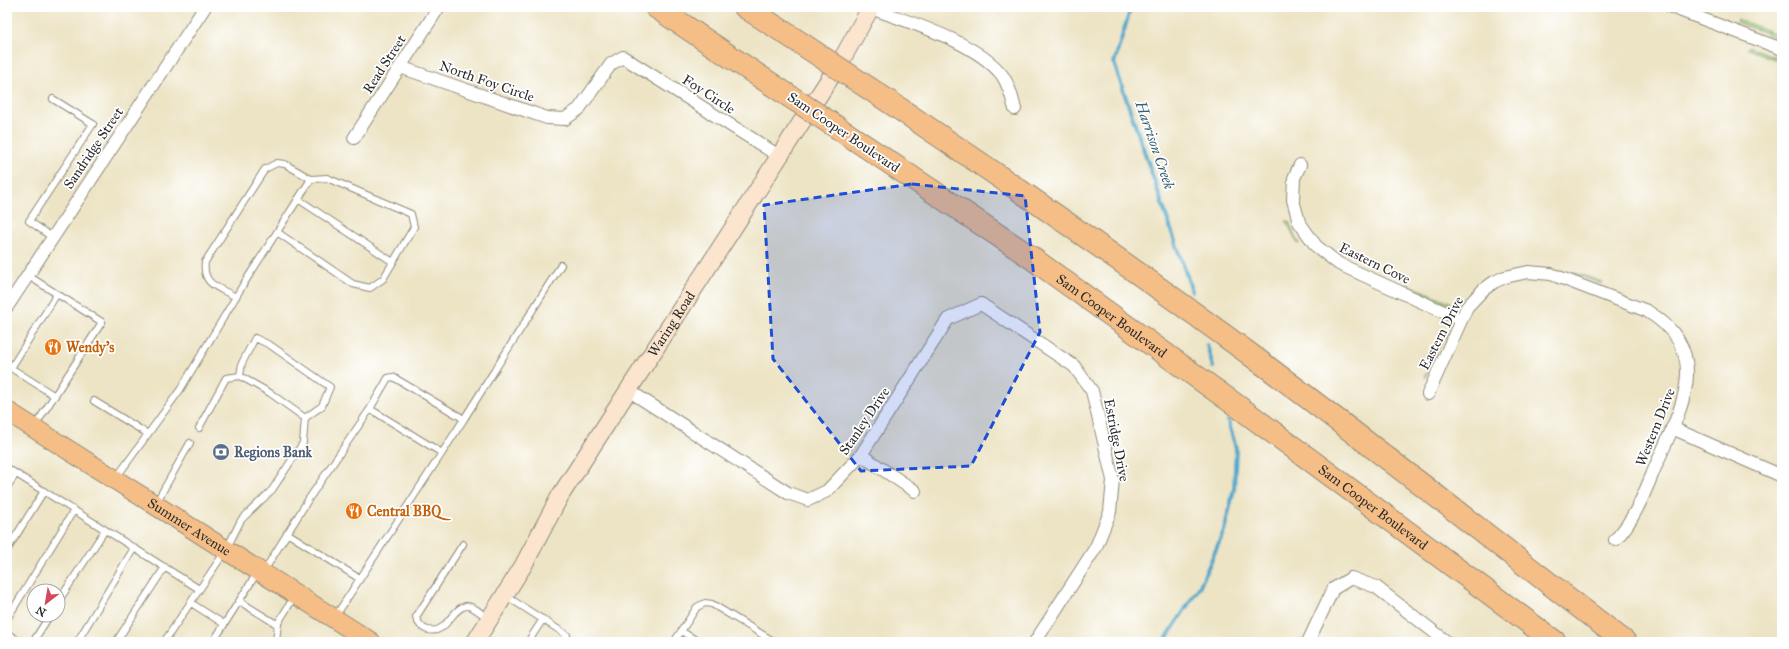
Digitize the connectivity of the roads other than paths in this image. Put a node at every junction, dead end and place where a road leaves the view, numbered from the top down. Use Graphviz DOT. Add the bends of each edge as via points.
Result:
graph roads {
  1 [pos="205,7"];
  2 [pos="439,7"];
  3 [pos="656,7"];
  4 [pos="745,7"];
  5 [pos="1670,7"];
  6 [pos="871,8"];
  7 [pos="1782,49"];
  8 [pos="400,66"];
  9 [pos="53,99"];
  10 [pos="1015,109"];
  11 [pos="565,119"];
  12 [pos="354,138"];
  13 [pos="778,156"];
  14 [pos="1300,165"];
  15 [pos="311,178"];
  16 [pos="298,199"];
  17 [pos="277,232"];
  18 [pos="52,237"];
  19 [pos="393,262"];
  20 [pos="561,265"];
  21 [pos="27,275"];
  22 [pos="1598,292"];
  23 [pos="57,294"];
  24 [pos="236,297"];
  25 [pos="981,304"];
  26 [pos="7,307"];
  27 [pos="1461,320"];
  28 [pos="240,376"];
  29 [pos="628,390"];
  30 [pos="1428,394"];
  31 [pos="55,396"];
  32 [pos="94,401"];
  33 [pos="370,409"];
  34 [pos="7,411"];
  35 [pos="305,418"];
  36 [pos="464,419"];
  37 [pos="34,428"];
  38 [pos="199,428"];
  39 [pos="1672,428"];
  40 [pos="148,434"];
  41 [pos="190,443"];
  42 [pos="442,453"];
  43 [pos="861,455"];
  44 [pos="7,468"];
  45 [pos="16,474"];
  46 [pos="1782,476"];
  47 [pos="116,480"];
  48 [pos="7,487"];
  49 [pos="44,491"];
  50 [pos="915,491"];
  51 [pos="155,505"];
  52 [pos="74,510"];
  53 [pos="105,530"];
  54 [pos="287,533"];
  55 [pos="1615,540"];
  56 [pos="463,544"];
  57 [pos="134,548"];
  58 [pos="7,550"];
  59 [pos="226,550"];
  60 [pos="165,567"];
  61 [pos="261,572"];
  62 [pos="360,579"];
  63 [pos="199,589"];
  64 [pos="66,590"];
  65 [pos="296,594"];
  66 [pos="505,595"];
  67 [pos="239,600"];
  68 [pos="190,603"];
  69 [pos="334,618"];
  70 [pos="7,619"];
  71 [pos="489,620"];
  72 [pos="543,620"];
  73 [pos="45,623"];
  74 [pos="224,624"];
  75 [pos="278,625"];
  76 [pos="681,631"];
  77 [pos="7,633"];
  78 [pos="20,642"];
  79 [pos="33,642"];
  80 [pos="77,642"];
  81 [pos="116,642"];
  82 [pos="164,642"];
  83 [pos="213,642"];
  84 [pos="276,642"];
  85 [pos="371,642"];
  86 [pos="475,642"];
  87 [pos="528,642"];
  88 [pos="562,642"];
  89 [pos="674,642"];
  90 [pos="699,642"];
  91 [pos="775,642"];
  92 [pos="1035,642"];
  93 [pos="1308,642"];
  94 [pos="1448,642"];
  95 [pos="1555,642"];
  96 [pos="1625,642"];
  1 -- 18 [label="street, Sandridge Street"];
  2 -- 8 [label="street, Read Street"];
  3 -- 95 [label="highway, Sam Cooper Boulevard, bridge" via="1042,265 1247,413"];
  4 -- 96 [label="highway, bridge" via="980,162 1251,355"];
  5 -- 7 [label="street"];
  6 -- 10 [label="street" via="933,32 977,54 1002,75 1008,85"];
  6 -- 13 [label="main road, Waring Road" via="841,61"];
  8 -- 11 [label="street, North Foy Circle" via="547,118"];
  8 -- 12 [label="street, Read Street"];
  9 -- 18 [label="lane" via="92,124 29,221"];
  11 -- 13 [label="street, Foy Circle" via="579,109 611,64 623,57"];
  13 -- 29 [label="main road, Waring Road"];
  14 -- 27 [label="street, Eastern Cove" via="1294,178 1293,200 1299,222 1316,246 1340,264"];
  15 -- 16 [label="lane"];
  15 -- 19 [label="lane" via="327,178 411,214 414,227"];
  15 -- 24 [label="lane" via="286,164 277,163 265,169 205,262 204,272 208,280"];
  16 -- 17 [label="lane"];
  16 -- 19 [label="lane"];
  17 -- 19 [label="lane" via="353,284 370,288 383,280"];
  17 -- 24 [label="lane"];
  18 -- 21 [label="street, Sandridge Street"];
  20 -- 36 [label="lane"];
  21 -- 23 [label="lane"];
  21 -- 26 [label="street, Sandridge Street"];
  22 -- 27 [label="street, Eastern Drive" via="1551,274 1517,273 1494,282 1483,290 1468,307"];
  22 -- 39 [label="street, Western Drive" via="1647,311 1658,318 1679,342 1687,365 1688,384"];
  23 -- 31 [label="lane" via="11,368"];
  23 -- 31 [label="lane" via="102,322"];
  24 -- 40 [label="lane" via="180,390"];
  25 -- 43 [label="street, Stanley Drive" via="948,319"];
  25 -- 92 [label="street, Estridge Drive" via="1074,366 1092,391 1113,480 1110,512 1096,547"];
  27 -- 30 [label="street, Eastern Drive"];
  28 -- 35 [label="lane" via="270,393"];
  28 -- 35 [label="lane" via="242,363 255,338 270,345 330,387 322,406"];
  28 -- 38 [label="lane" via="226,378"];
  29 -- 43 [label="street, Stanley Drive" via="788,493 808,500 827,491"];
  29 -- 66 [label="main road, Waring Road" via="560,496 524,566"];
  31 -- 37 [label="lane"];
  32 -- 40 [label="lane"];
  33 -- 36 [label="lane" via="388,378 393,377"];
  33 -- 42 [label="lane"];
  33 -- 54 [label="lane"];
  34 -- 37 [label="main road, Summer Avenue"];
  35 -- 59 [label="lane" via="303,443 272,490 241,520"];
  36 -- 42 [label="lane"];
  37 -- 47 [label="main road, Summer Avenue"];
  39 -- 46 [label="street"];
  39 -- 55 [label="street, Western Drive" via="1632,519"];
  40 -- 47 [label="lane"];
  41 -- 51 [label="lane"];
  42 -- 62 [label="lane"];
  43 -- 50 [label="street"];
  44 -- 45 [label="lane"];
  45 -- 48 [label="lane"];
  45 -- 49 [label="lane"];
  47 -- 51 [label="main road, Summer Avenue"];
  49 -- 52 [label="lane"];
  49 -- 58 [label="lane"];
  51 -- 59 [label="main road, Summer Avenue"];
  52 -- 53 [label="lane"];
  52 -- 70 [label="lane"];
  53 -- 57 [label="lane"];
  53 -- 64 [label="lane"];
  54 -- 61 [label="lane"];
  54 -- 62 [label="lane"];
  56 -- 71 [label="lane" via="416,617 419,625 435,631 442,628 455,612 471,606"];
  57 -- 60 [label="lane"];
  57 -- 80 [label="lane"];
  59 -- 61 [label="main road, Summer Avenue"];
  59 -- 63 [label="lane"];
  60 -- 63 [label="lane"];
  60 -- 81 [label="lane"];
  61 -- 65 [label="main road, Summer Avenue"];
  61 -- 67 [label="lane"];
  62 -- 69 [label="lane"];
  63 -- 68 [label="lane"];
  65 -- 69 [label="main road, Summer Avenue"];
  65 -- 75 [label="lane"];
  66 -- 71 [label="main road, Waring Road"];
  66 -- 72 [label="lane"];
  67 -- 74 [label="lane"];
  67 -- 75 [label="lane"];
  68 -- 74 [label="lane"];
  68 -- 82 [label="lane"];
  69 -- 85 [label="main road, Summer Avenue"];
  71 -- 86 [label="main road, Waring Road"];
  72 -- 87 [label="lane"];
  72 -- 88 [label="lane" via="567,635"];
  73 -- 79 [label="lane"];
  74 -- 83 [label="lane"];
  75 -- 84 [label="lane"];
  76 -- 89 [label="lane"];
  76 -- 90 [label="lane"];
  76 -- 91 [label="lane" via="697,607 704,603 712,604"];
  77 -- 78 [label="lane"];
  93 -- 94 [label="street" via="1333,589 1351,578 1376,587"];
}
